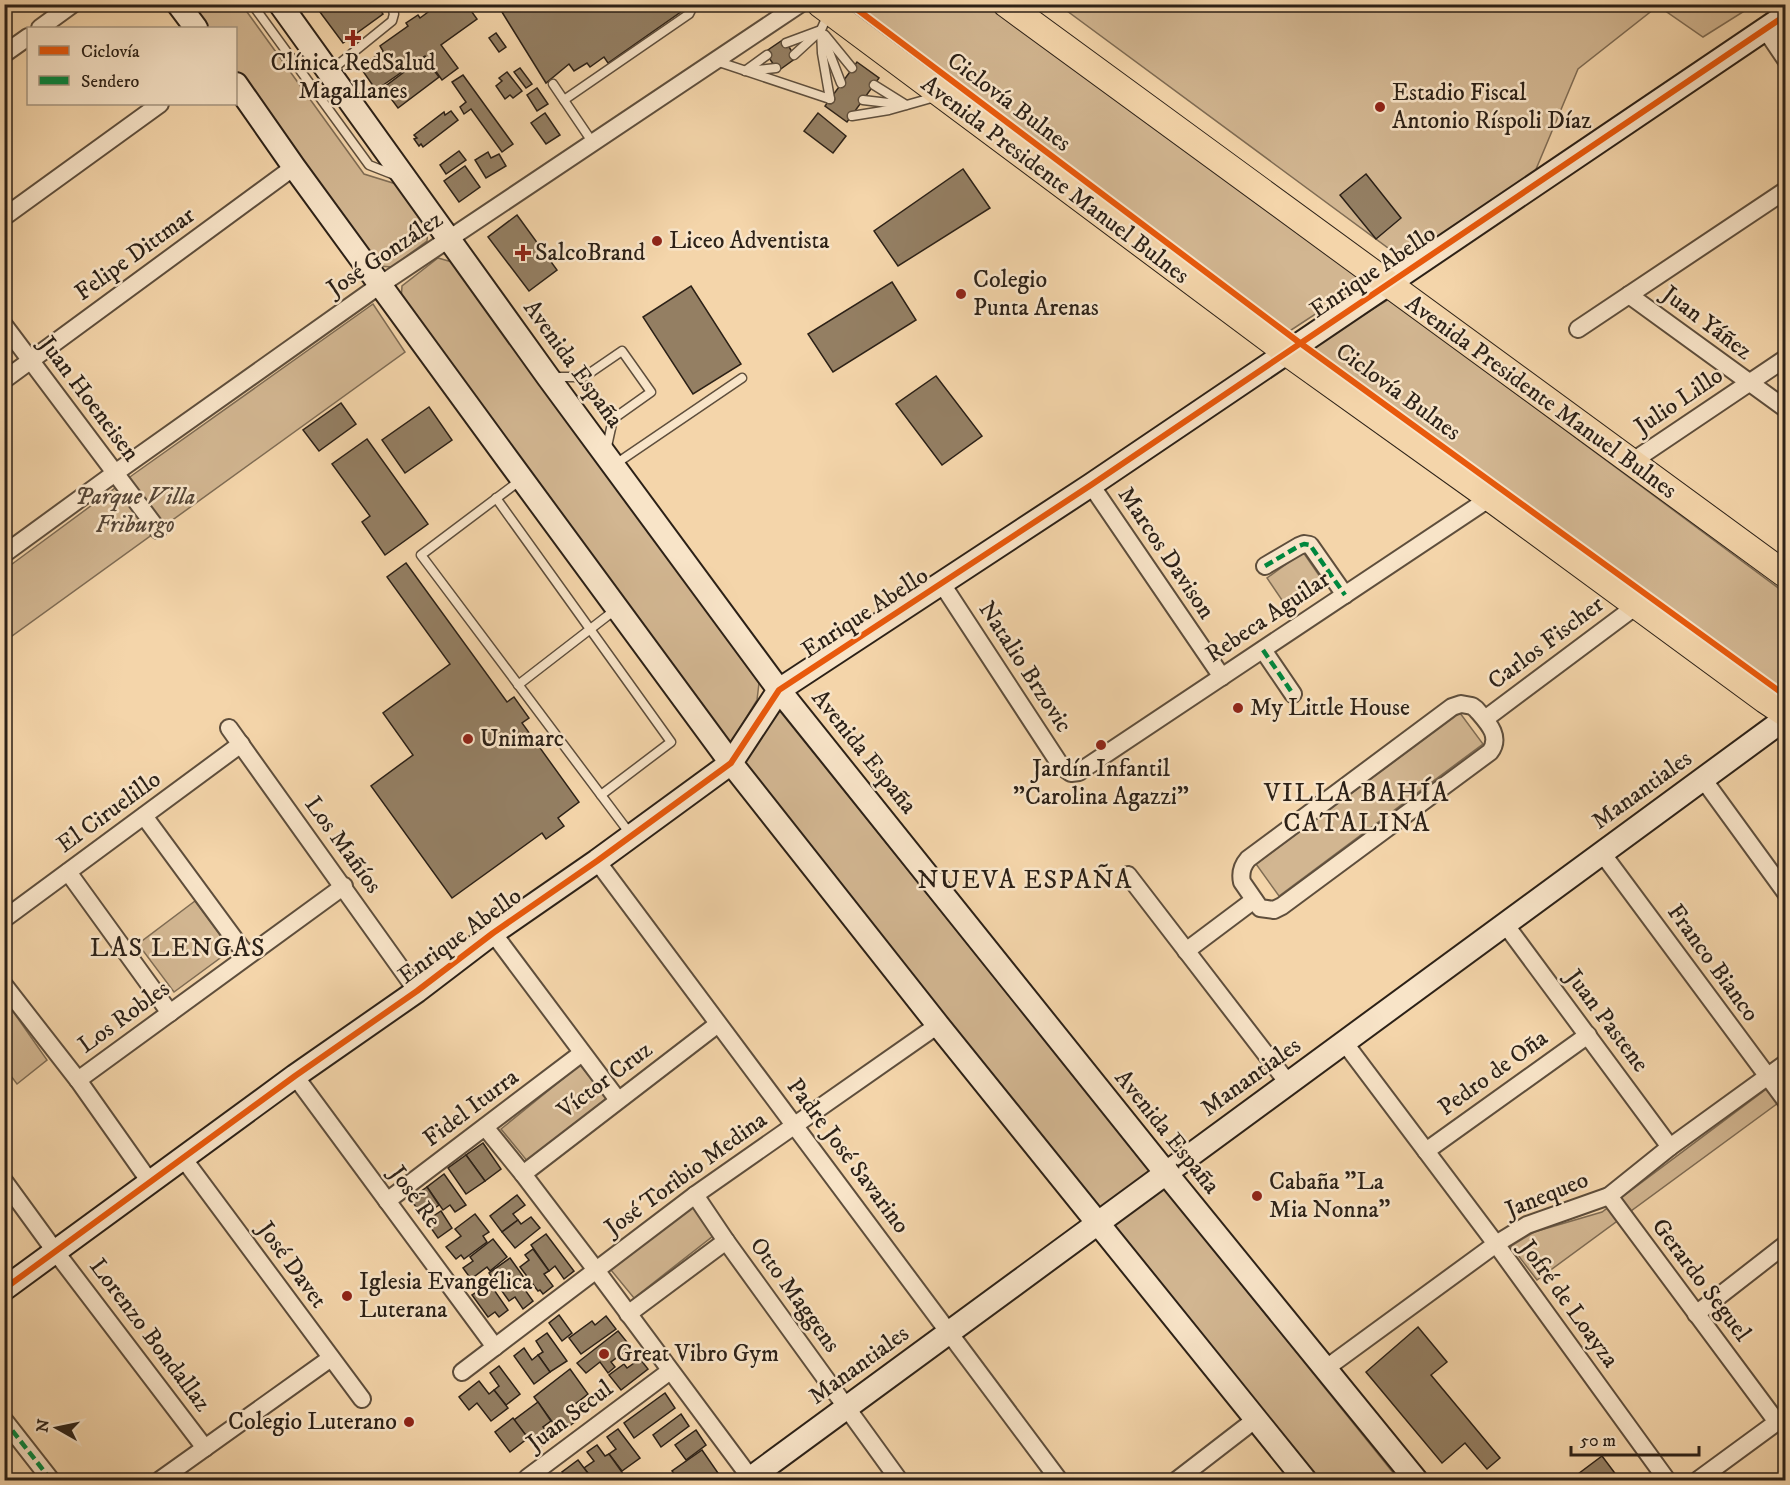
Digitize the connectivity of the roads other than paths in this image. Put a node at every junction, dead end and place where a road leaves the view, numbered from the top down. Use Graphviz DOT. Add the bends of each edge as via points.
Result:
graph roads {
  1 [pos="73,4"];
  2 [pos="178,4"];
  3 [pos="252,4"];
  4 [pos="391,4"];
  5 [pos="694,4"];
  6 [pos="800,4"];
  7 [pos="1006,4"];
  8 [pos="284,6"];
  9 [pos="824,15"];
  10 [pos="1785,15"];
  11 [pos="41,27"];
  12 [pos="195,27"];
  13 [pos="1765,29"];
  14 [pos="27,38"];
  15 [pos="786,43"];
  16 [pos="4,54"];
  17 [pos="767,55"];
  18 [pos="794,55"];
  19 [pos="1785,60"];
  20 [pos="716,61"];
  21 [pos="776,68"];
  22 [pos="852,69"];
  23 [pos="745,71"];
  24 [pos="328,72"];
  25 [pos="841,83"];
  26 [pos="553,84"];
  27 [pos="237,85"];
  28 [pos="874,85"];
  29 [pos="941,95"];
  30 [pos="564,100"];
  31 [pos="863,100"];
  32 [pos="159,105"];
  33 [pos="907,105"];
  34 [pos="852,116"];
  35 [pos="593,143"];
  36 [pos="294,167"];
  37 [pos="406,180"];
  38 [pos="1785,190"];
  39 [pos="4,217"];
  40 [pos="449,239"];
  41 [pos="1387,284"];
  42 [pos="380,285"];
  43 [pos="1629,295"];
  44 [pos="4,325"];
  45 [pos="1578,329"];
  46 [pos="1286,352"];
  47 [pos="1785,358"];
  48 [pos="31,361"];
  49 [pos="548,377"];
  50 [pos="742,378"];
  51 [pos="4,380"];
  52 [pos="1748,383"];
  53 [pos="1785,409"];
  54 [pos="609,460"];
  55 [pos="1630,463"];
  56 [pos="115,473"];
  57 [pos="522,478"];
  58 [pos="1091,485"];
  59 [pos="495,498"];
  60 [pos="1490,498"];
  61 [pos="158,530"];
  62 [pos="4,554"];
  63 [pos="1265,566"];
  64 [pos="1785,575"];
  65 [pos="942,585"];
  66 [pos="1345,595"];
  67 [pos="1636,606"];
  68 [pos="618,609"];
  69 [pos="590,630"];
  70 [pos="1263,650"];
  71 [pos="1222,677"];
  72 [pos="518,685"];
  73 [pos="779,690"];
  74 [pos="1293,694"];
  75 [pos="1785,716"];
  76 [pos="1485,719"];
  77 [pos="230,728"];
  78 [pos="241,744"];
  79 [pos="731,763"];
  80 [pos="1071,772"];
  81 [pos="1703,779"];
  82 [pos="601,795"];
  83 [pos="144,816"];
  84 [pos="632,836"];
  85 [pos="1602,853"];
  86 [pos="597,861"];
  87 [pos="68,872"];
  88 [pos="1128,875"];
  89 [pos="344,886"];
  90 [pos="1785,892"];
  91 [pos="1254,900"];
  92 [pos="4,919"];
  93 [pos="1505,924"];
  94 [pos="493,933"];
  95 [pos="1186,951"];
  96 [pos="247,956"];
  97 [pos="4,985"];
  98 [pos="417,991"];
  99 [pos="170,1013"];
  100 [pos="718,1024"];
  101 [pos="938,1025"];
  102 [pos="1588,1035"];
  103 [pos="1344,1042"];
  104 [pos="582,1053"];
  105 [pos="1785,1063"];
  106 [pos="295,1076"];
  107 [pos="1767,1077"];
  108 [pos="78,1080"];
  109 [pos="1288,1083"];
  110 [pos="618,1100"];
  111 [pos="1785,1101"];
  112 [pos="794,1124"];
  113 [pos="485,1127"];
  114 [pos="1670,1147"];
  115 [pos="1426,1150"];
  116 [pos="183,1158"];
  117 [pos="1166,1173"];
  118 [pos="523,1174"];
  119 [pos="4,1181"];
  120 [pos="150,1182"];
  121 [pos="695,1195"];
  122 [pos="1609,1196"];
  123 [pos="387,1201"];
  124 [pos="1098,1224"];
  125 [pos="726,1241"];
  126 [pos="1496,1244"];
  127 [pos="1785,1244"];
  128 [pos="56,1251"];
  129 [pos="596,1270"];
  130 [pos="4,1289"];
  131 [pos="628,1314"];
  132 [pos="1696,1314"];
  133 [pos="949,1333"];
  134 [pos="495,1347"];
  135 [pos="331,1358"];
  136 [pos="1326,1369"];
  137 [pos="670,1371"];
  138 [pos="462,1372"];
  139 [pos="362,1399"];
  140 [pos="848,1407"];
  141 [pos="1256,1419"];
  142 [pos="1781,1419"];
  143 [pos="4,1420"];
  144 [pos="206,1448"];
  145 [pos="527,1478"];
  146 [pos="51,1480"];
  147 [pos="160,1480"];
  148 [pos="750,1480"];
  149 [pos="899,1480"];
  150 [pos="1059,1480"];
  151 [pos="1178,1480"];
  152 [pos="1305,1480"];
  153 [pos="1416,1480"];
  154 [pos="1667,1480"];
  155 [pos="1698,1480"];
  1 -- 11 [label="street"];
  2 -- 12 [label="main road"];
  3 -- 37 [label="lane" via="369,165"];
  4 -- 24 [label="lane" via="392,21"];
  5 -- 30 [label="lane" via="689,14"];
  6 -- 20 [label="street, José González"];
  7 -- 41 [label="main road, Avenida Presidente Manuel Bulnes"];
  8 -- 24 [label="main road, Avenida España"];
  9 -- 15 [label="lane"];
  9 -- 18 [label="lane"];
  9 -- 22 [label="lane"];
  9 -- 23 [label="lane" via="822,53 830,99"];
  9 -- 25 [label="lane" via="834,69"];
  9 -- 29 [label="main road, Avenida Presidente Manuel Bulnes"];
  10 -- 13 [label="main road, Enrique Abello"];
  13 -- 19 [label="street"];
  13 -- 41 [label="main road, Enrique Abello"];
  14 -- 16 [label="street"];
  17 -- 23 [label="lane"];
  20 -- 23 [label="lane"];
  20 -- 35 [label="street, José González"];
  21 -- 23 [label="lane"];
  24 -- 37 [label="main road, Avenida España"];
  26 -- 30 [label="lane"];
  27 -- 36 [label="main road"];
  28 -- 33 [label="lane"];
  29 -- 33 [label="lane"];
  29 -- 46 [label="main road, Avenida Presidente Manuel Bulnes"];
  30 -- 35 [label="lane"];
  31 -- 33 [label="lane"];
  32 -- 39 [label="street"];
  33 -- 34 [label="lane"];
  35 -- 40 [label="street, José González"];
  36 -- 42 [label="main road"];
  36 -- 48 [label="street, Felipe Dittmar"];
  37 -- 40 [label="main road, Avenida España"];
  38 -- 43 [label="street"];
  40 -- 42 [label="street, José González"];
  40 -- 49 [label="main road, Avenida España"];
  41 -- 46 [label="main road, Enrique Abello"];
  41 -- 55 [label="main road, Avenida Presidente Manuel Bulnes"];
  42 -- 56 [label="street, José González"];
  42 -- 57 [label="main road"];
  43 -- 45 [label="street"];
  43 -- 52 [label="street, Juan Yáñez"];
  44 -- 48 [label="street, Juan Hoeneisen"];
  46 -- 58 [label="main road, Enrique Abello"];
  46 -- 60 [label="main road, Avenida Presidente Manuel Bulnes"];
  47 -- 52 [label="street, Julio Lillo"];
  48 -- 51 [label="street, Felipe Dittmar"];
  48 -- 56 [label="street, Juan Hoeneisen"];
  49 -- 54 [label="main road, Avenida España"];
  49 -- 54 [label="lane" via="584,377 622,351 651,392 614,419"];
  50 -- 54 [label="lane"];
  52 -- 53 [label="street, Juan Yáñez"];
  52 -- 55 [label="street, Julio Lillo"];
  54 -- 73 [label="main road, Avenida España"];
  55 -- 64 [label="main road, Avenida Presidente Manuel Bulnes"];
  56 -- 61 [label="street, Juan Hoeneisen"];
  56 -- 62 [label="street, José González"];
  57 -- 59 [label="lane"];
  57 -- 68 [label="main road"];
  58 -- 65 [label="main road, Enrique Abello"];
  58 -- 71 [label="street, Marcos Davison"];
  59 -- 69 [label="lane"];
  59 -- 72 [label="lane" via="421,555"];
  60 -- 66 [label="street, Rebeca Aguilar"];
  60 -- 67 [label="main road, Avenida Presidente Manuel Bulnes"];
  63 -- 66 [label="street" via="1299,546 1310,545"];
  65 -- 73 [label="main road, Enrique Abello"];
  65 -- 80 [label="street, Natalio Brzovic" via="1061,766"];
  66 -- 70 [label="street, Rebeca Aguilar"];
  67 -- 75 [label="main road, Avenida Presidente Manuel Bulnes"];
  67 -- 76 [label="street, Carlos Fischer"];
  68 -- 69 [label="lane"];
  68 -- 79 [label="main road"];
  69 -- 72 [label="lane"];
  69 -- 82 [label="lane" via="671,742"];
  70 -- 71 [label="street, Rebeca Aguilar"];
  70 -- 74 [label="street"];
  71 -- 80 [label="street, Rebeca Aguilar" via="1083,770"];
  72 -- 82 [label="lane"];
  73 -- 79 [label="main road, Enrique Abello"];
  73 -- 117 [label="main road, Avenida España"];
  75 -- 81 [label="main road, Manantiales"];
  76 -- 91 [label="street, Carlos Fischer" via="1495,738 1490,752 1282,906 1264,909"];
  76 -- 91 [label="street, Carlos Fischer" via="1472,706 1452,707 1248,859 1241,877"];
  77 -- 78 [label="street, Los Mañíos"];
  78 -- 83 [label="street, El Ciruelillo"];
  78 -- 89 [label="street, Los Mañíos"];
  79 -- 84 [label="main road, Enrique Abello"];
  79 -- 101 [label="main road"];
  81 -- 85 [label="main road, Manantiales"];
  81 -- 90 [label="street"];
  82 -- 84 [label="lane"];
  83 -- 87 [label="street, El Ciruelillo"];
  83 -- 96 [label="street"];
  84 -- 86 [label="main road, Enrique Abello"];
  85 -- 93 [label="main road, Manantiales"];
  85 -- 107 [label="street, Franco Bianco"];
  86 -- 94 [label="main road, Enrique Abello"];
  86 -- 100 [label="street, Padre José Savarino"];
  87 -- 92 [label="street, El Ciruelillo"];
  87 -- 99 [label="street"];
  88 -- 95 [label="street"];
  89 -- 96 [label="street, Los Robles"];
  89 -- 98 [label="street, Los Mañíos"];
  91 -- 95 [label="street"];
  93 -- 102 [label="street, Juan Pastene"];
  93 -- 103 [label="main road, Manantiales"];
  94 -- 98 [label="main road, Enrique Abello"];
  94 -- 104 [label="street"];
  95 -- 109 [label="street"];
  96 -- 99 [label="street, Los Robles"];
  97 -- 108 [label="street"];
  98 -- 106 [label="main road, Enrique Abello"];
  99 -- 108 [label="street, Los Robles"];
  100 -- 110 [label="street, Víctor Cruz"];
  100 -- 112 [label="street, Padre José Savarino"];
  101 -- 112 [label="street, José Toribio Medina"];
  101 -- 124 [label="main road"];
  102 -- 114 [label="street, Juan Pastene"];
  102 -- 115 [label="street, Pedro de Oña"];
  103 -- 109 [label="main road, Manantiales"];
  103 -- 115 [label="street, Jofré de Loayza"];
  104 -- 110 [label="street"];
  104 -- 113 [label="street, Fidel Iturra"];
  105 -- 107 [label="street, Janequeo"];
  106 -- 116 [label="main road, Enrique Abello"];
  106 -- 123 [label="street, José Re"];
  107 -- 111 [label="street, Franco Bianco"];
  107 -- 114 [label="street, Janequeo"];
  108 -- 120 [label="street"];
  109 -- 117 [label="main road, Manantiales"];
  110 -- 118 [label="street, Víctor Cruz"];
  112 -- 121 [label="street, José Toribio Medina"];
  112 -- 133 [label="street, Padre José Savarino"];
  113 -- 118 [label="street"];
  113 -- 123 [label="street, Fidel Iturra"];
  114 -- 122 [label="street, Janequeo"];
  115 -- 126 [label="street, Jofré de Loayza"];
  116 -- 120 [label="main road, Enrique Abello"];
  116 -- 135 [label="street, José Davet"];
  117 -- 124 [label="main road, Manantiales"];
  117 -- 136 [label="main road, Avenida España"];
  118 -- 129 [label="street"];
  119 -- 128 [label="street, Lorenzo Bondallaz"];
  120 -- 128 [label="main road, Enrique Abello"];
  121 -- 125 [label="street, Otto Maggens"];
  121 -- 129 [label="street, José Toribio Medina"];
  122 -- 126 [label="street, Janequeo" via="1527,1225"];
  122 -- 132 [label="street, Gerardo Seguel"];
  123 -- 134 [label="street, José Re"];
  124 -- 133 [label="main road, Manantiales"];
  124 -- 141 [label="main road"];
  125 -- 131 [label="street"];
  125 -- 140 [label="street, Otto Maggens"];
  126 -- 136 [label="street, Janequeo"];
  126 -- 154 [label="street, Jofré de Loayza"];
  127 -- 132 [label="street"];
  128 -- 130 [label="main road, Enrique Abello"];
  128 -- 144 [label="street, Lorenzo Bondallaz"];
  129 -- 131 [label="street"];
  129 -- 134 [label="street, José Toribio Medina"];
  131 -- 137 [label="street"];
  132 -- 142 [label="street, Gerardo Seguel"];
  133 -- 140 [label="main road, Manantiales"];
  133 -- 150 [label="street, Padre José Savarino"];
  134 -- 138 [label="street, José Toribio Medina"];
  135 -- 139 [label="street, José Davet"];
  135 -- 144 [label="street"];
  136 -- 153 [label="main road, Avenida España"];
  137 -- 145 [label="street, Juan Secul"];
  137 -- 148 [label="street"];
  140 -- 148 [label="main road, Manantiales"];
  140 -- 149 [label="street, Otto Maggens"];
  141 -- 151 [label="street"];
  141 -- 152 [label="main road"];
  142 -- 155 [label="street"];
  143 -- 146 [label="street"];
  144 -- 147 [label="street"];
}
